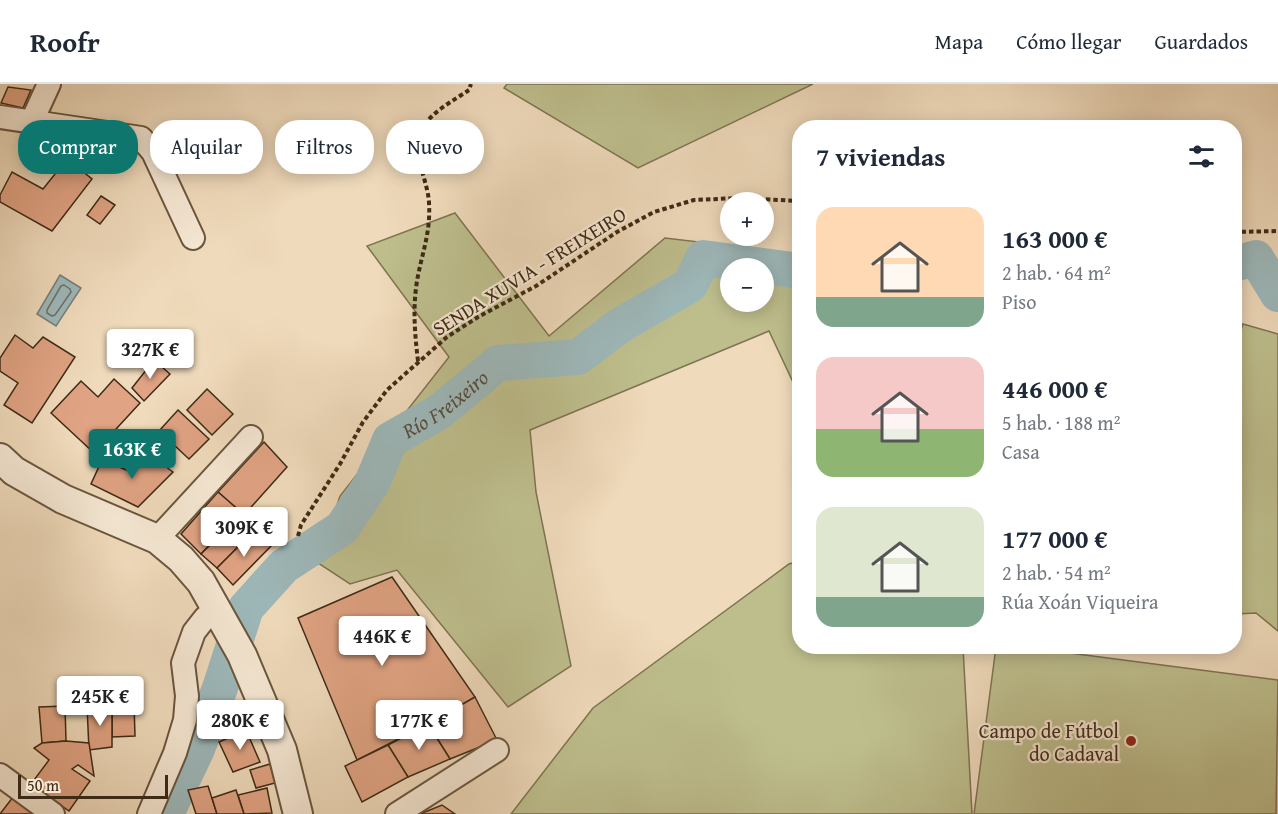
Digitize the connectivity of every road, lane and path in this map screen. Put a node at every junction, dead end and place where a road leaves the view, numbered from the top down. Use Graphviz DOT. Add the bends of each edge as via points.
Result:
graph roads {
  1 [pos="49,84"];
  2 [pos="471,84"];
  3 [pos="0,117"];
  4 [pos="24,120"];
  5 [pos="32,120"];
  6 [pos="138,138"];
  7 [pos="792,201"];
  8 [pos="1278,231"];
  9 [pos="1242,232"];
  10 [pos="193,238"];
  11 [pos="418,361"];
  12 [pos="251,437"];
  13 [pos="0,458"];
  14 [pos="298,536"];
  15 [pos="157,539"];
  16 [pos="221,615"];
  17 [pos="497,750"];
  18 [pos="0,775"];
  19 [pos="53,814"];
  20 [pos="149,814"];
  21 [pos="298,814"];
  22 [pos="397,814"];
  1 -- 5 [label="street"];
  2 -- 11 [label="path" via="469,90 429,119 417,143 429,201 429,234 416,286"];
  3 -- 4 [label="street"];
  6 -- 10 [label="street" via="153,152"];
  7 -- 11 [label="path, SENDA XUVIA - FREIXEIRO" via="694,200 654,212 536,286 478,317"];
  8 -- 9 [label="path"];
  11 -- 14 [label="path, SENDA XUVIA - FREIXEIRO" via="387,390 363,422"];
  12 -- 15 [label="street"];
  13 -- 15 [label="street" via="14,471 63,499"];
  15 -- 16 [label="street" via="182,559"];
  16 -- 20 [label="street" via="205,618 194,632 183,663 185,720"];
  16 -- 21 [label="street" via="282,750"];
  17 -- 22 [label="street"];
  18 -- 19 [label="street"];
}
